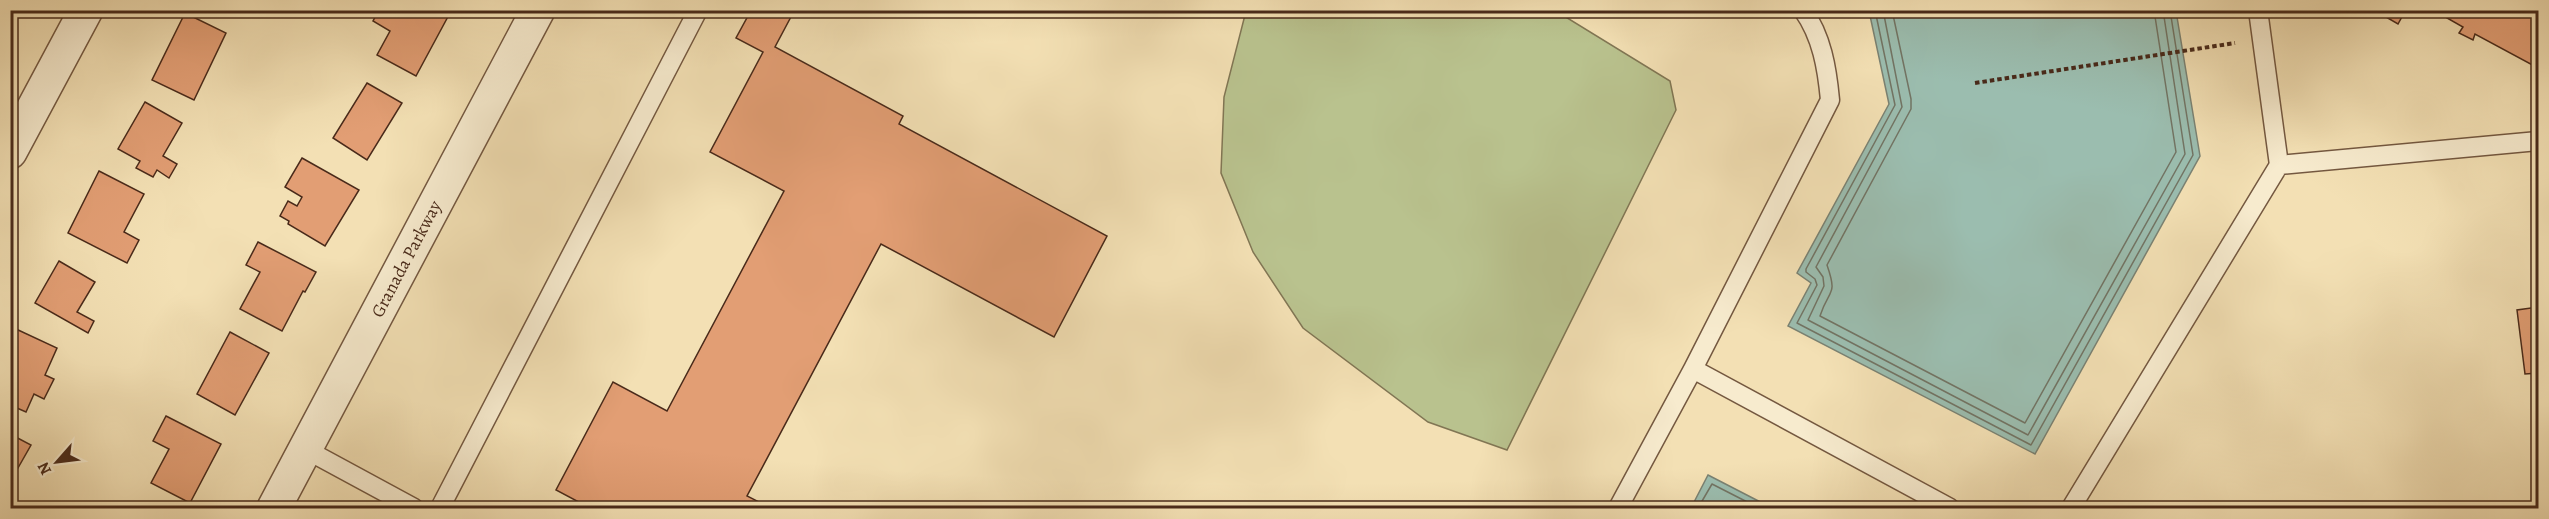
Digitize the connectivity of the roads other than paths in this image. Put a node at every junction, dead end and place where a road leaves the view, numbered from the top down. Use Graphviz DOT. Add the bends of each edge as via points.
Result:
graph roads {
  1 [pos="86,10"];
  2 [pos="538,10"];
  3 [pos="698,10"];
  4 [pos="1803,10"];
  5 [pos="2258,10"];
  6 [pos="2538,141"];
  7 [pos="10,152"];
  8 [pos="2279,165"];
  9 [pos="1693,369"];
  10 [pos="305,449"];
  11 [pos="273,508"];
  12 [pos="414,508"];
  13 [pos="440,508"];
  14 [pos="1618,508"];
  15 [pos="1950,508"];
  16 [pos="2071,508"];
  1 -- 7 [label="street"];
  2 -- 10 [label="street, Granada Parkway"];
  3 -- 13 [label="lane"];
  4 -- 9 [label="lane" via="1826,63 1830,100"];
  5 -- 8 [label="lane"];
  6 -- 8 [label="lane"];
  8 -- 16 [label="lane"];
  9 -- 14 [label="lane"];
  9 -- 15 [label="lane"];
  10 -- 11 [label="street, Granada Parkway"];
  10 -- 12 [label="lane"];
}
